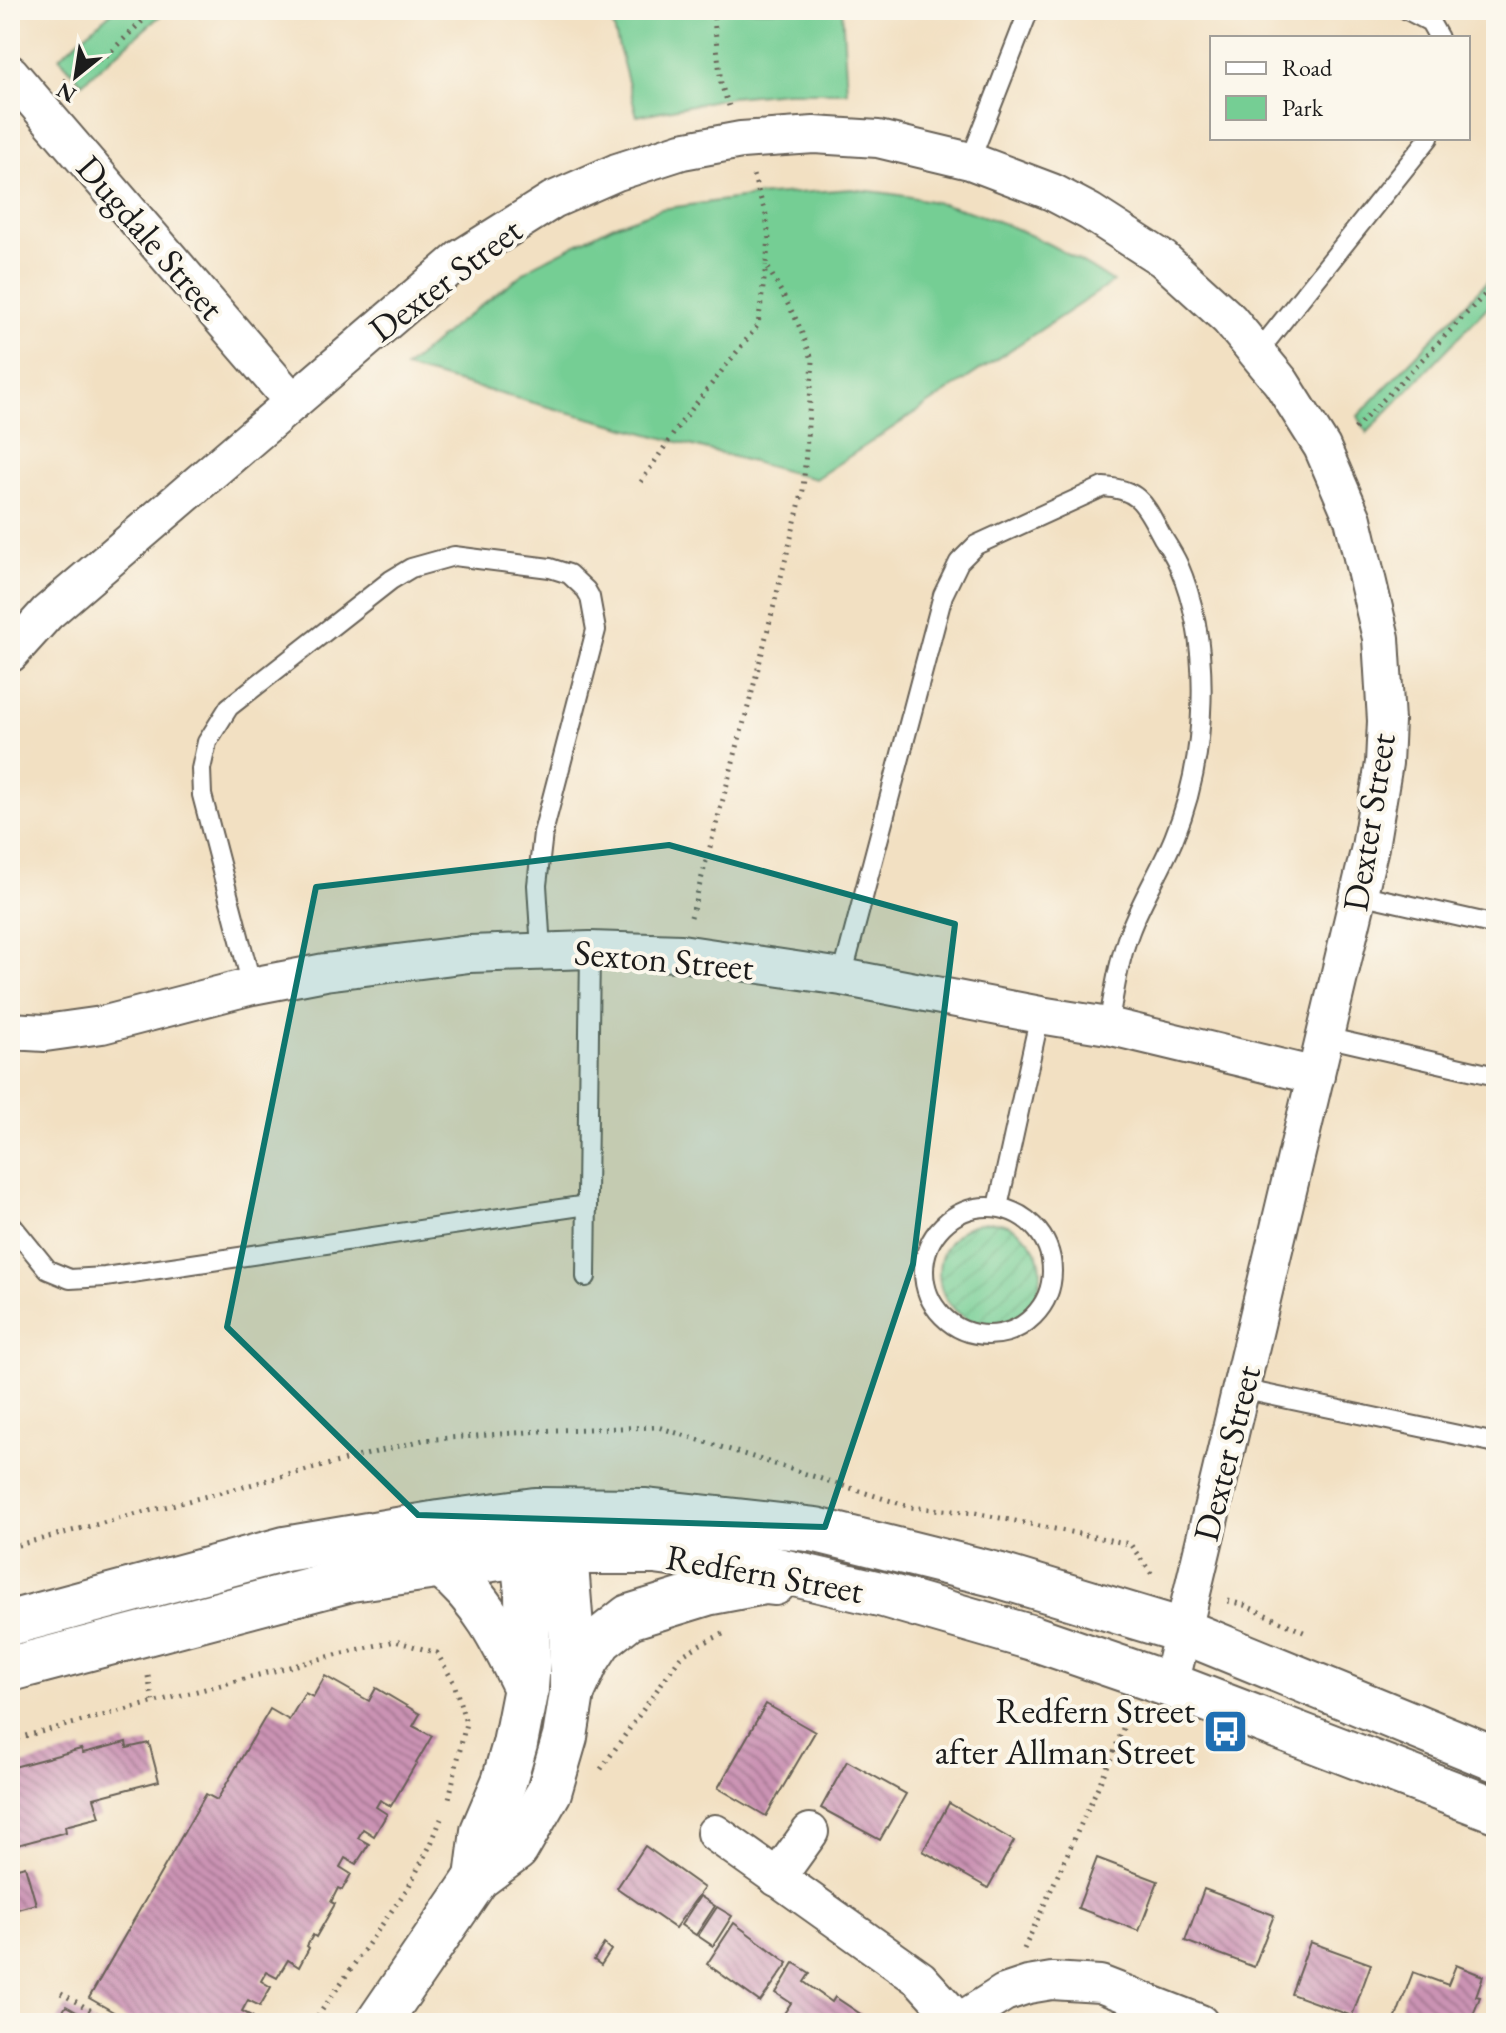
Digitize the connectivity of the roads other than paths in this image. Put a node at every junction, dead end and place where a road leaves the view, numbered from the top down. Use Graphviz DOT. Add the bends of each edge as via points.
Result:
graph roads {
  1 [pos="1029,10"];
  2 [pos="1407,10"];
  3 [pos="1438,36"];
  4 [pos="11,78"];
  5 [pos="1427,140"];
  6 [pos="970,161"];
  7 [pos="1258,352"];
  8 [pos="293,402"];
  9 [pos="10,654"];
  10 [pos="1359,894"];
  11 [pos="1496,925"];
  12 [pos="541,950"];
  13 [pos="590,950"];
  14 [pos="842,977"];
  15 [pos="252,986"];
  16 [pos="1040,1015"];
  17 [pos="1108,1026"];
  18 [pos="10,1031"];
  19 [pos="1325,1037"];
  20 [pos="1316,1076"];
  21 [pos="1496,1076"];
  22 [pos="587,1205"];
  23 [pos="998,1207"];
  24 [pos="10,1223"];
  25 [pos="586,1277"];
  26 [pos="1241,1389"];
  27 [pos="1496,1443"];
  28 [pos="535,1510"];
  29 [pos="544,1553"];
  30 [pos="441,1566"];
  31 [pos="884,1595"];
  32 [pos="10,1623"];
  33 [pos="1183,1631"];
  34 [pos="10,1669"];
  35 [pos="526,1688"];
  36 [pos="572,1693"];
  37 [pos="1152,1694"];
  38 [pos="1496,1759"];
  39 [pos="1496,1810"];
  40 [pos="810,1832"];
  41 [pos="715,1833"];
  42 [pos="477,1878"];
  43 [pos="777,1878"];
  44 [pos="957,2022"];
  45 [pos="378,2023"];
  46 [pos="1200,2023"];
  1 -- 6 [label="lane"];
  2 -- 3 [label="lane" via="1430,22"];
  4 -- 8 [label="street, Dugdale Street"];
  5 -- 7 [label="lane"];
  6 -- 7 [label="street, Dexter Street" via="1052,192 1163,259"];
  6 -- 8 [label="street, Dexter Street" via="878,139 814,135 682,151 617,172 553,200 461,258"];
  7 -- 10 [label="street, Dexter Street" via="1327,458 1353,519 1381,638 1384,763"];
  8 -- 9 [label="street, Dexter Street" via="47,613"];
  10 -- 11 [label="lane"];
  10 -- 19 [label="street, Dexter Street"];
  12 -- 13 [label="street, Sexton Street"];
  12 -- 15 [label="street, Sexton Street" via="469,954"];
  12 -- 15 [label="lane" via="537,885 543,833 596,630 590,597 569,574 550,568 454,556 411,568 391,580 229,707 207,742 202,795"];
  13 -- 14 [label="street, Sexton Street" via="681,953"];
  13 -- 22 [label="lane"];
  14 -- 16 [label="street, Sexton Street"];
  14 -- 17 [label="lane" via="943,595 959,562 976,545 1103,487 1120,487 1141,500 1178,563 1189,594 1201,660 1200,732 1174,838 1120,960"];
  15 -- 18 [label="street, Sexton Street" via="102,1025 45,1033"];
  16 -- 17 [label="street, Sexton Street"];
  16 -- 23 [label="lane"];
  17 -- 20 [label="street, Sexton Street"];
  19 -- 20 [label="street, Dexter Street"];
  19 -- 21 [label="lane"];
  20 -- 26 [label="street, Dexter Street"];
  22 -- 24 [label="lane" via="70,1279 48,1270"];
  22 -- 25 [label="lane"];
  23 -- 23 [label="lane" via="1035,1227 1053,1264 1051,1286 1030,1321 991,1335 950,1323 926,1288 924,1267 940,1228 957,1215"];
  26 -- 27 [label="lane"];
  26 -- 33 [label="street, Dexter Street"];
  28 -- 29 [label="main road"];
  28 -- 32 [label="main road, Redfern Street" via="285,1549"];
  28 -- 33 [label="main road, Redfern Street" via="646,1511 816,1530 997,1575"];
  29 -- 30 [label="main road, Redfern Street"];
  29 -- 31 [label="main road, Redfern Street" via="655,1552 760,1566"];
  29 -- 35 [label="main road" via="527,1593"];
  29 -- 36 [label="main road" via="572,1641"];
  30 -- 34 [label="main road, Redfern Street" via="351,1579"];
  30 -- 35 [label="main road" via="480,1604"];
  31 -- 36 [label="main road" via="765,1582 629,1617 600,1640"];
  31 -- 37 [label="main road, Redfern Street" via="1033,1638"];
  33 -- 37 [label="street, Dexter Street"];
  33 -- 38 [label="main road, Redfern Street"];
  35 -- 42 [label="main road" via="504,1782 483,1831"];
  36 -- 42 [label="main road" via="549,1792 516,1849"];
  37 -- 39 [label="main road, Redfern Street"];
  40 -- 43 [label="street"];
  41 -- 43 [label="street"];
  42 -- 45 [label="main road"];
  43 -- 44 [label="street" via="920,1979"];
  44 -- 46 [label="street" via="1004,1993 1052,1981 1100,1984"];
}
